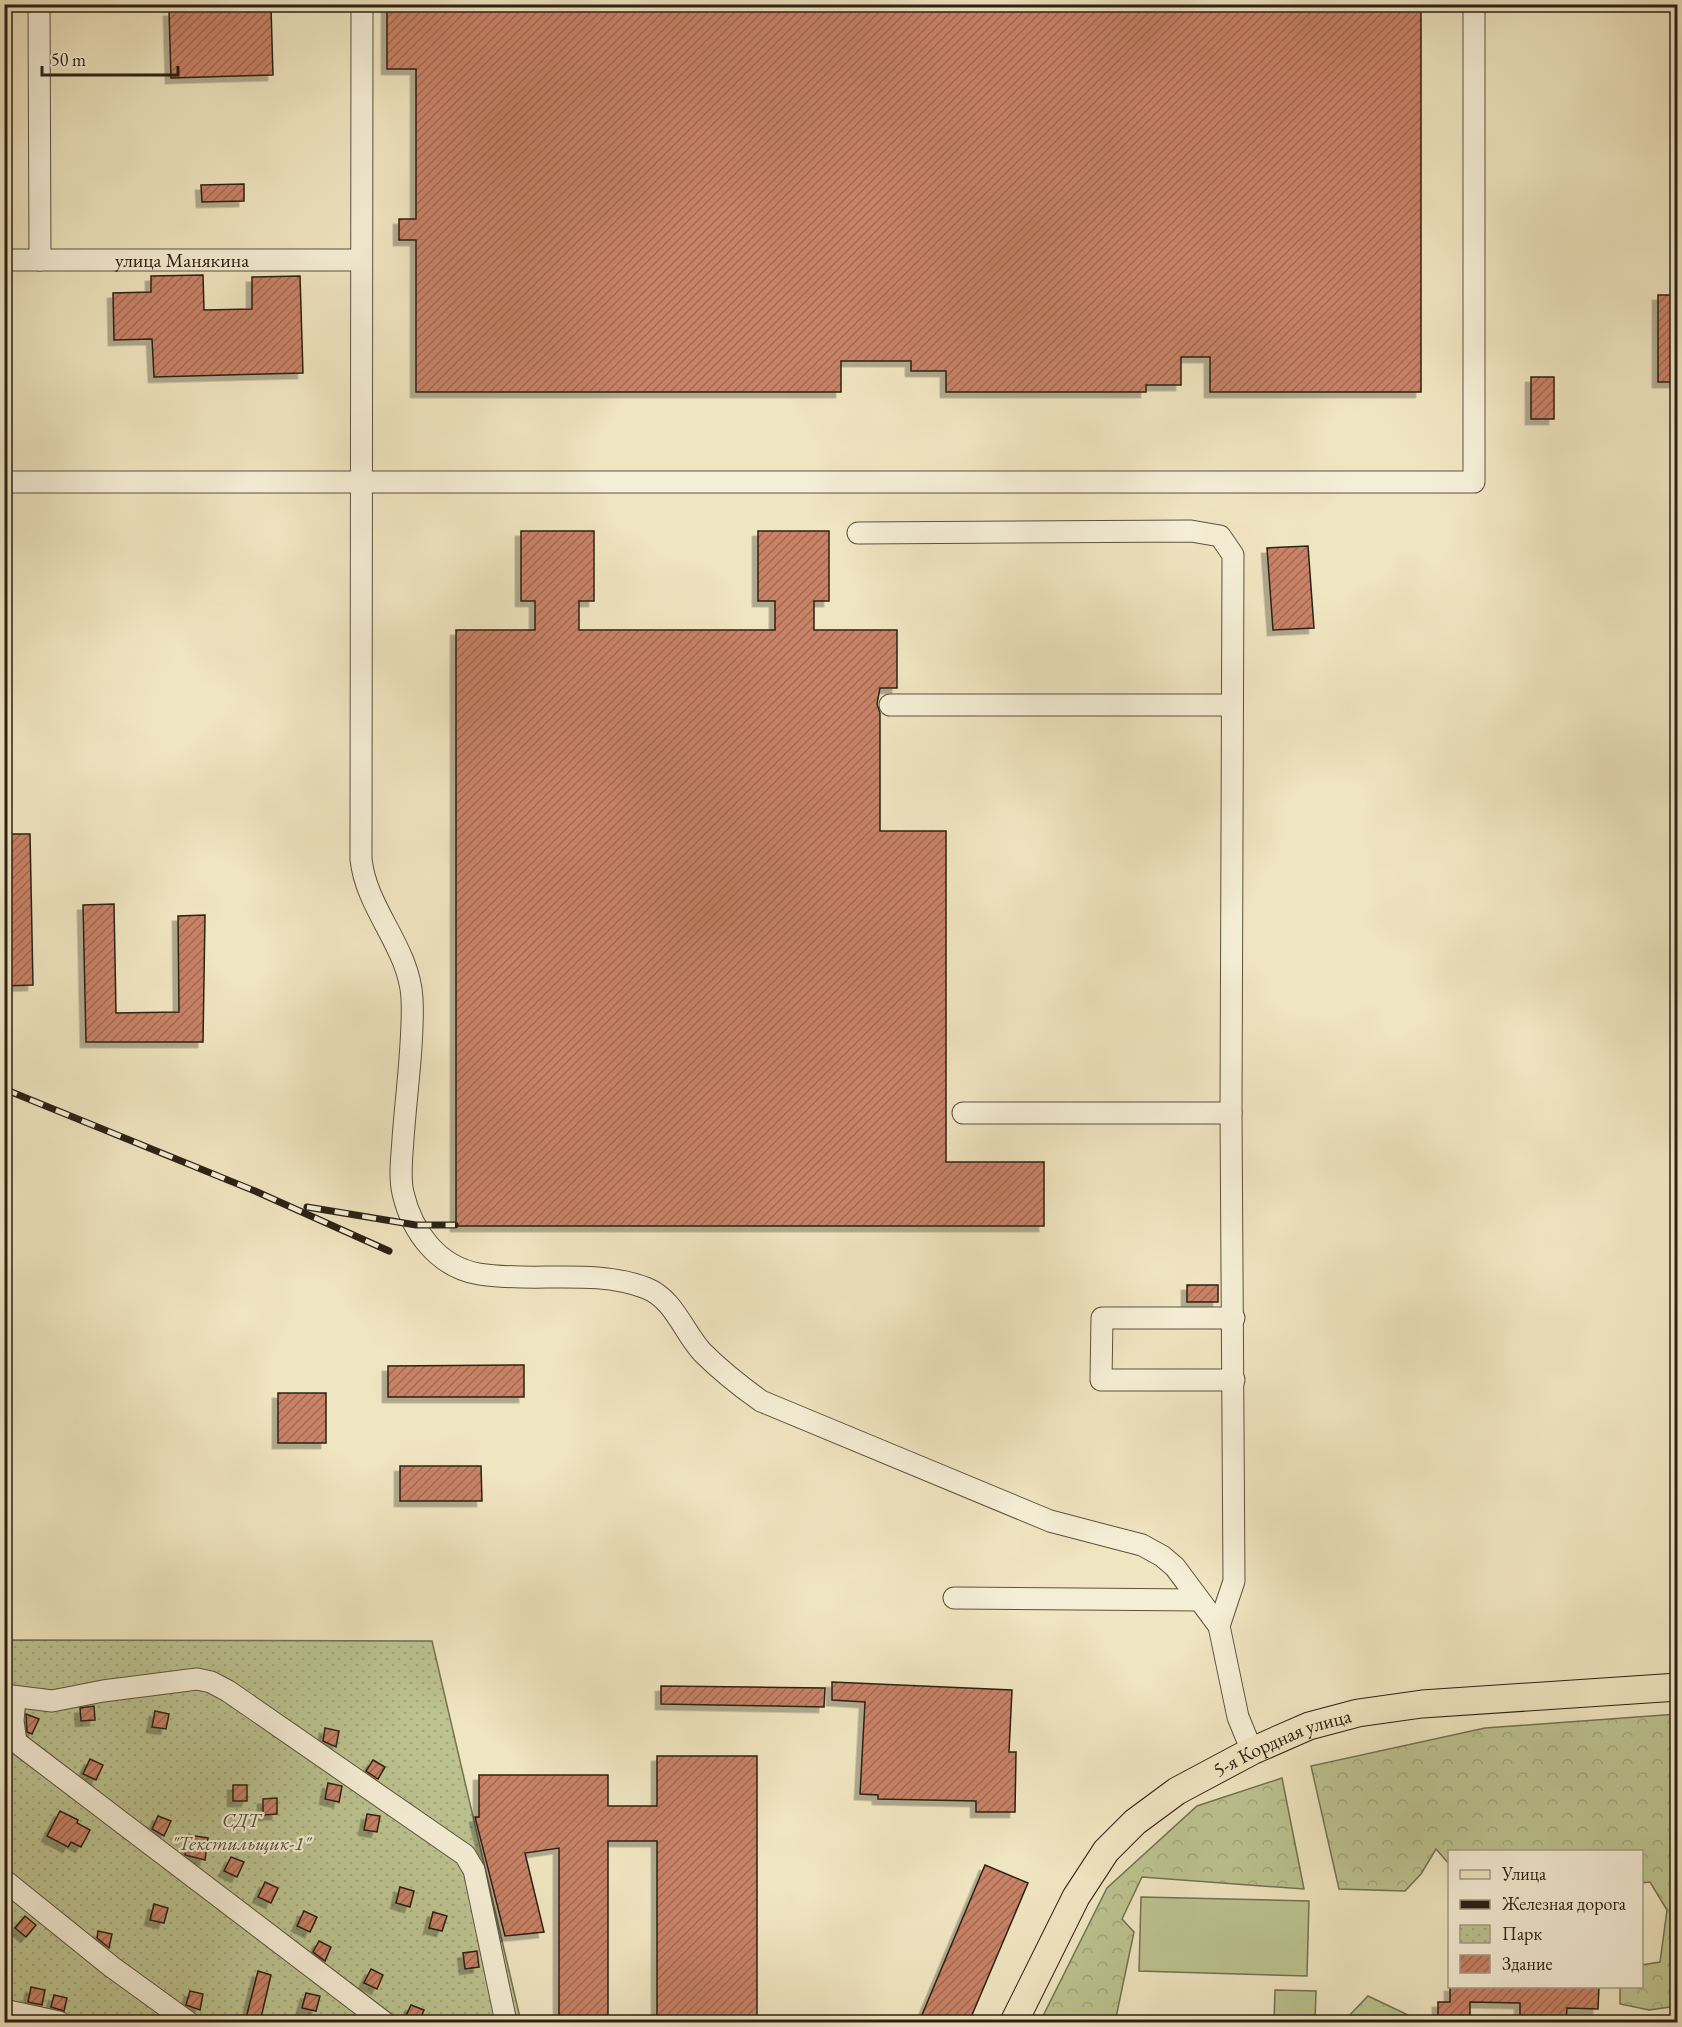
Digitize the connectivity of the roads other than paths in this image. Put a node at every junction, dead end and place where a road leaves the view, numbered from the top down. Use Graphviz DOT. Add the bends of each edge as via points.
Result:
graph roads {
  1 [pos="39,4"];
  2 [pos="362,4"];
  3 [pos="1474,4"];
  4 [pos="4,260"];
  5 [pos="40,260"];
  6 [pos="361,260"];
  7 [pos="4,482"];
  8 [pos="361,482"];
  9 [pos="858,533"];
  10 [pos="890,705"];
  11 [pos="1232,705"];
  12 [pos="963,1113"];
  13 [pos="1231,1113"];
  14 [pos="1234,1318"];
  15 [pos="1234,1380"];
  16 [pos="954,1598"];
  17 [pos="1199,1600"];
  18 [pos="1219,1626"];
  19 [pos="1677,1687"];
  20 [pos="10,1697"];
  21 [pos="1252,1750"];
  22 [pos="4,1880"];
  23 [pos="4,2010"];
  24 [pos="58,2022"];
  25 [pos="188,2022"];
  26 [pos="384,2022"];
  27 [pos="506,2022"];
  28 [pos="1014,2022"];
  1 -- 5 [label="lane"];
  2 -- 6 [label="lane"];
  3 -- 8 [label="lane" via="1474,482"];
  4 -- 5 [label="lane, улица Манякина"];
  5 -- 6 [label="lane, улица Манякина"];
  6 -- 8 [label="lane"];
  7 -- 8 [label="lane"];
  8 -- 17 [label="lane" via="362,869 371,900 404,963 412,997 402,1192 430,1249 448,1264 478,1274 613,1280 647,1289 666,1301 700,1350 761,1401 1050,1521 1142,1545 1162,1556"];
  9 -- 11 [label="lane" via="1191,531 1220,536 1233,555"];
  10 -- 11 [label="lane"];
  11 -- 13 [label="lane"];
  12 -- 13 [label="lane"];
  13 -- 14 [label="lane"];
  14 -- 15 [label="lane"];
  14 -- 15 [label="lane" via="1102,1318 1101,1380"];
  15 -- 18 [label="lane" via="1234,1581"];
  16 -- 17 [label="lane"];
  17 -- 18 [label="lane"];
  18 -- 21 [label="lane" via="1238,1717"];
  19 -- 21 [label="main road, 5-я Кордная улица" via="1380,1710 1309,1726"];
  20 -- 26 [label="lane" via="16,1742"];
  20 -- 27 [label="lane" via="52,1701 196,1679 228,1691 465,1855 474,1870"];
  21 -- 28 [label="main road, 5-я Кордная улица" via="1177,1791 1135,1822 1106,1851 1076,1897"];
  22 -- 25 [label="lane"];
  23 -- 24 [label="lane"];
}
